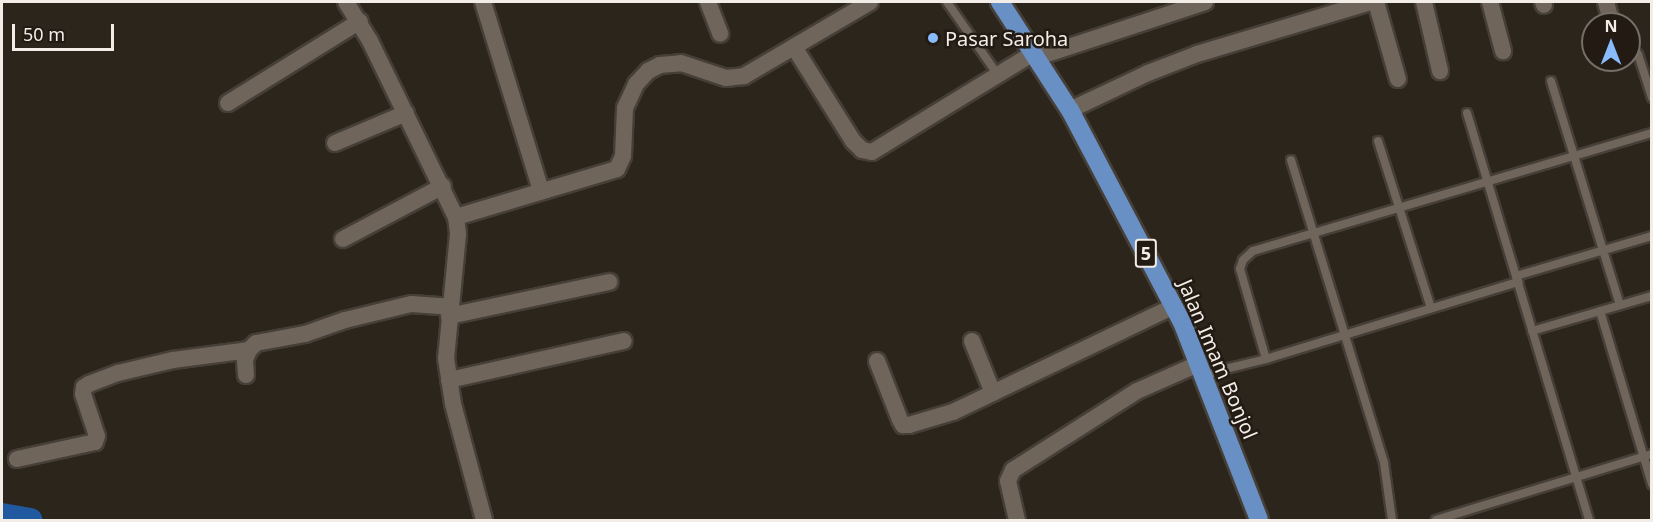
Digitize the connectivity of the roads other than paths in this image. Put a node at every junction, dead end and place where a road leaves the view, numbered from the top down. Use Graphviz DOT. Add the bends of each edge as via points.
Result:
graph roads {
  1 [pos="346,2"];
  2 [pos="483,2"];
  3 [pos="708,2"];
  4 [pos="870,2"];
  5 [pos="947,2"];
  6 [pos="1000,2"];
  7 [pos="1205,2"];
  8 [pos="1370,2"];
  9 [pos="1376,2"];
  10 [pos="1424,2"];
  11 [pos="1490,2"];
  12 [pos="360,21"];
  13 [pos="720,34"];
  14 [pos="794,47"];
  15 [pos="1503,51"];
  16 [pos="1033,56"];
  17 [pos="1641,63"];
  18 [pos="1440,71"];
  19 [pos="998,75"];
  20 [pos="1398,79"];
  21 [pos="1551,81"];
  22 [pos="1652,98"];
  23 [pos="228,103"];
  24 [pos="1070,110"];
  25 [pos="406,113"];
  26 [pos="1467,113"];
  27 [pos="1652,133"];
  28 [pos="1378,141"];
  29 [pos="335,143"];
  30 [pos="1574,156"];
  31 [pos="1291,160"];
  32 [pos="1488,182"];
  33 [pos="443,186"];
  34 [pos="541,191"];
  35 [pos="1400,207"];
  36 [pos="456,217"];
  37 [pos="1312,233"];
  38 [pos="1652,236"];
  39 [pos="343,239"];
  40 [pos="1604,250"];
  41 [pos="1517,279"];
  42 [pos="609,282"];
  43 [pos="1652,296"];
  44 [pos="1620,305"];
  45 [pos="1174,306"];
  46 [pos="1431,308"];
  47 [pos="450,311"];
  48 [pos="1600,311"];
  49 [pos="1532,331"];
  50 [pos="1344,335"];
  51 [pos="624,341"];
  52 [pos="972,341"];
  53 [pos="249,350"];
  54 [pos="1266,359"];
  55 [pos="877,361"];
  56 [pos="1201,371"];
  57 [pos="246,375"];
  58 [pos="449,380"];
  59 [pos="993,393"];
  60 [pos="1648,455"];
  61 [pos="17,459"];
  62 [pos="1576,478"];
  63 [pos="1652,484"];
  64 [pos="484,520"];
  65 [pos="1017,520"];
  66 [pos="1259,520"];
  67 [pos="1392,520"];
  68 [pos="1436,520"];
  69 [pos="1589,520"];
  1 -- 12 [label="street"];
  2 -- 34 [label="street"];
  3 -- 13 [label="street"];
  4 -- 14 [label="street"];
  5 -- 19 [label="lane"];
  6 -- 16 [label="highway, Jalan Imam Bonjol / 5"];
  7 -- 16 [label="street"];
  8 -- 24 [label="street" via="1197,54"];
  9 -- 20 [label="street"];
  10 -- 18 [label="street"];
  11 -- 15 [label="street"];
  12 -- 23 [label="street"];
  12 -- 25 [label="street"];
  14 -- 19 [label="street" via="853,141 862,150 872,152"];
  14 -- 34 [label="street" via="753,73 736,78 674,62 648,71 636,84 625,108 623,156 617,169"];
  16 -- 19 [label="street"];
  16 -- 24 [label="highway, Jalan Imam Bonjol / 5"];
  17 -- 22 [label="lane"];
  21 -- 30 [label="lane"];
  24 -- 45 [label="highway, Jalan Imam Bonjol / 5"];
  25 -- 29 [label="street"];
  25 -- 33 [label="street"];
  26 -- 32 [label="lane"];
  27 -- 30 [label="lane"];
  28 -- 35 [label="lane"];
  30 -- 32 [label="lane"];
  30 -- 40 [label="lane"];
  31 -- 37 [label="lane"];
  32 -- 35 [label="lane"];
  32 -- 41 [label="lane"];
  33 -- 36 [label="street"];
  33 -- 39 [label="street"];
  34 -- 36 [label="street"];
  35 -- 37 [label="lane"];
  35 -- 46 [label="lane"];
  36 -- 47 [label="street" via="458,234"];
  37 -- 50 [label="lane"];
  37 -- 54 [label="lane" via="1253,251 1243,260 1240,269"];
  38 -- 40 [label="lane"];
  40 -- 41 [label="lane"];
  40 -- 44 [label="lane"];
  41 -- 46 [label="lane"];
  41 -- 49 [label="lane"];
  42 -- 47 [label="street"];
  43 -- 44 [label="lane"];
  44 -- 48 [label="lane"];
  45 -- 56 [label="highway, Jalan Imam Bonjol / 5"];
  45 -- 59 [label="street"];
  46 -- 50 [label="lane"];
  47 -- 53 [label="street" via="411,304 305,334 256,343"];
  47 -- 58 [label="street" via="446,358"];
  48 -- 49 [label="lane"];
  48 -- 60 [label="lane"];
  49 -- 62 [label="lane"];
  50 -- 54 [label="lane"];
  50 -- 67 [label="lane" via="1384,463"];
  51 -- 58 [label="street"];
  52 -- 59 [label="street"];
  53 -- 57 [label="street"];
  53 -- 61 [label="street" via="173,360 118,372 89,384 82,394 97,436 95,442"];
  54 -- 56 [label="lane"];
  55 -- 59 [label="street" via="903,425 953,412"];
  56 -- 65 [label="street" via="1137,391 1013,470 1008,481"];
  56 -- 66 [label="highway, Jalan Imam Bonjol / 5"];
  58 -- 64 [label="street"];
  60 -- 62 [label="lane"];
  60 -- 63 [label="lane"];
  62 -- 68 [label="lane"];
  62 -- 69 [label="lane"];
}
